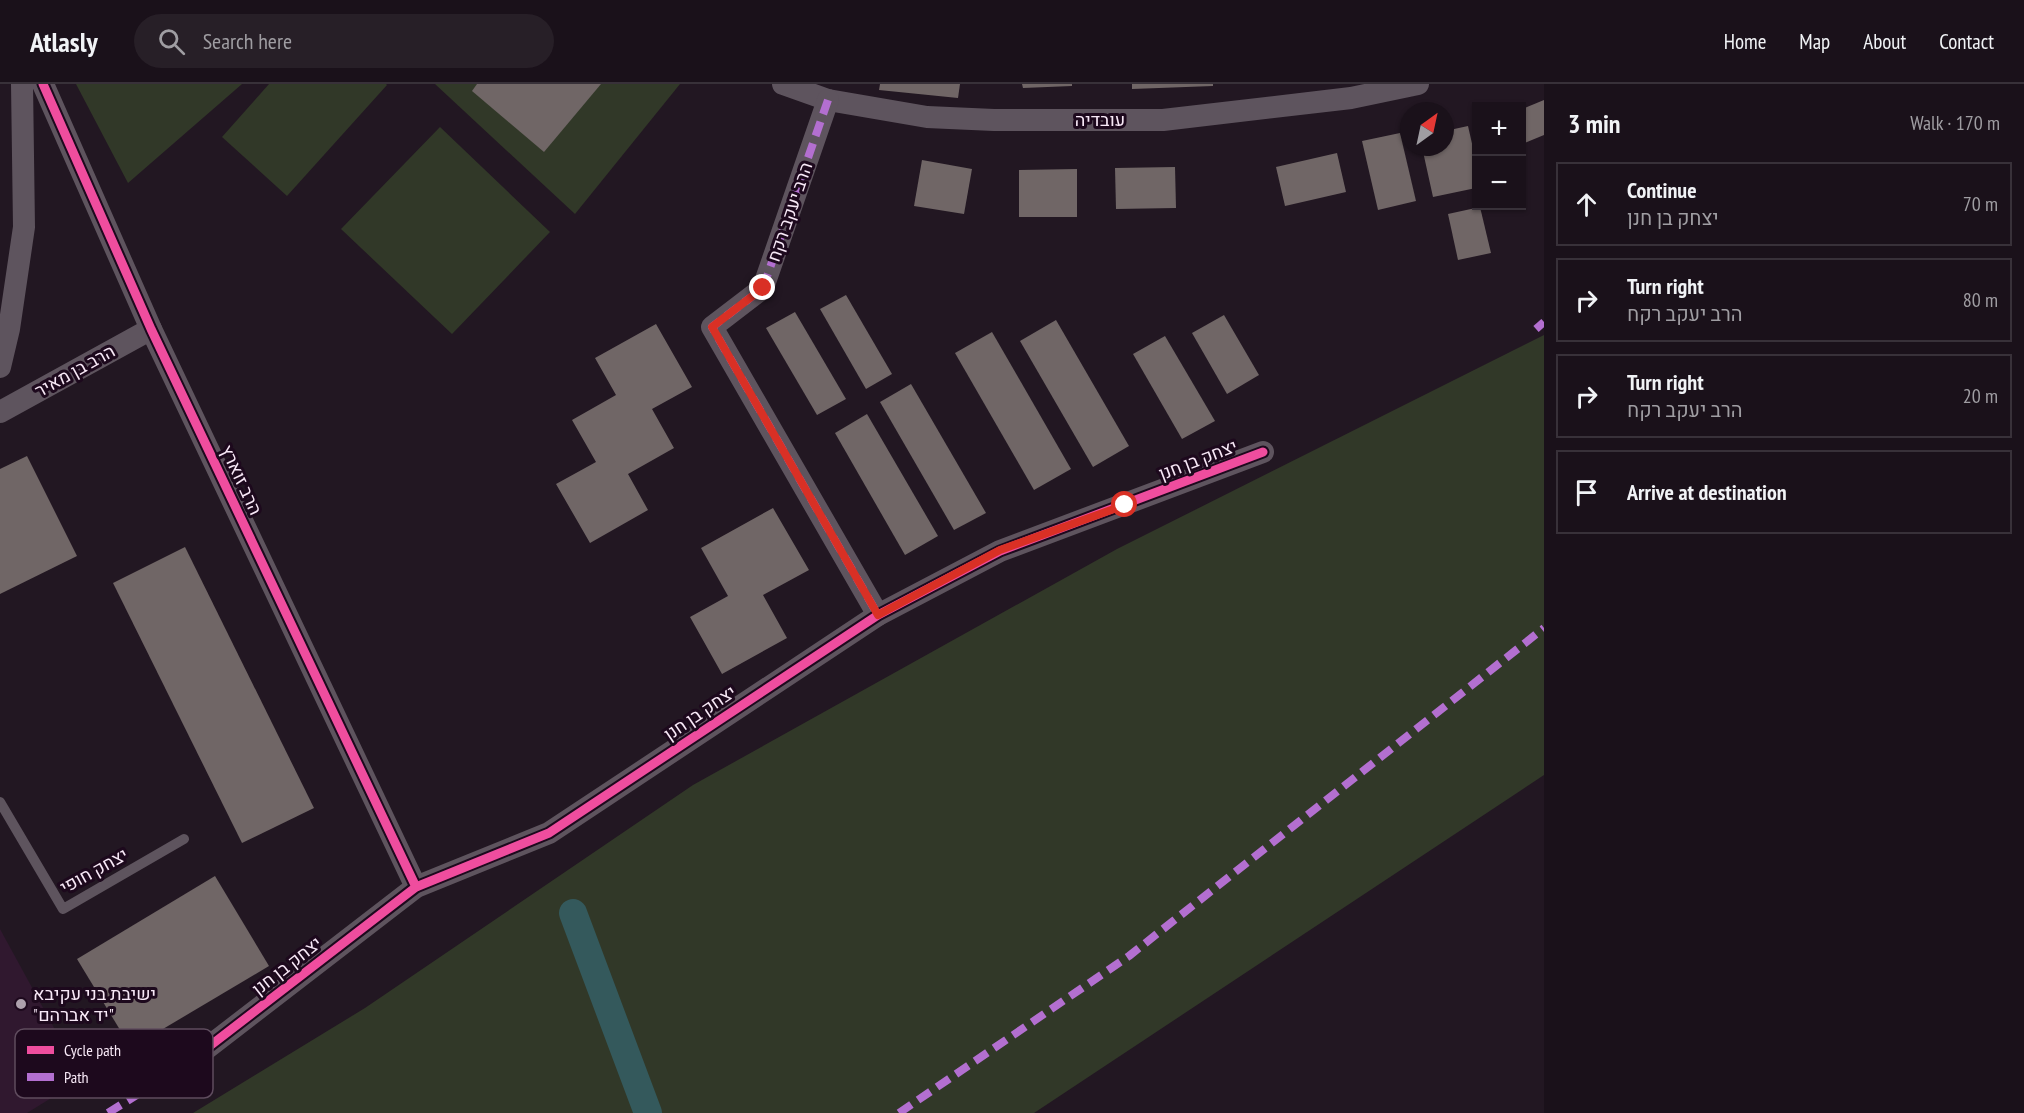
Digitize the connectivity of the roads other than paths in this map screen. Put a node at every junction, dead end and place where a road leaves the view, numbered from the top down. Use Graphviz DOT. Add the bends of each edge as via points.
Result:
graph roads {
  1 [pos="22,84"];
  2 [pos="43,84"];
  3 [pos="783,84"];
  4 [pos="1418,84"];
  5 [pos="1350,91"];
  6 [pos="828,100"];
  7 [pos="151,329"];
  8 [pos="0,367"];
  9 [pos="0,412"];
  10 [pos="1263,452"];
  11 [pos="878,615"];
  12 [pos="0,802"];
  13 [pos="184,839"];
  14 [pos="416,887"];
  15 [pos="213,1043"];
  1 -- 8 [label="street" via="24,227"];
  2 -- 7 [label="street, הרב זוארץ"];
  3 -- 6 [label="street, עובדיה"];
  4 -- 5 [label="street, עובדיה"];
  5 -- 6 [label="street, עובדיה" via="1163,120 927,117"];
  6 -- 11 [label="street, הרב יעקב רקח" via="763,288 712,327"];
  7 -- 9 [label="street, הרב בן מאיר"];
  7 -- 14 [label="street, הרב זוארץ"];
  10 -- 11 [label="street, יצחק בן חנן" via="1000,550"];
  11 -- 14 [label="street, יצחק בן חנן" via="549,833"];
  12 -- 13 [label="lane, יצחק חופי" via="63,909"];
  14 -- 15 [label="street, יצחק בן חנן"];
}
